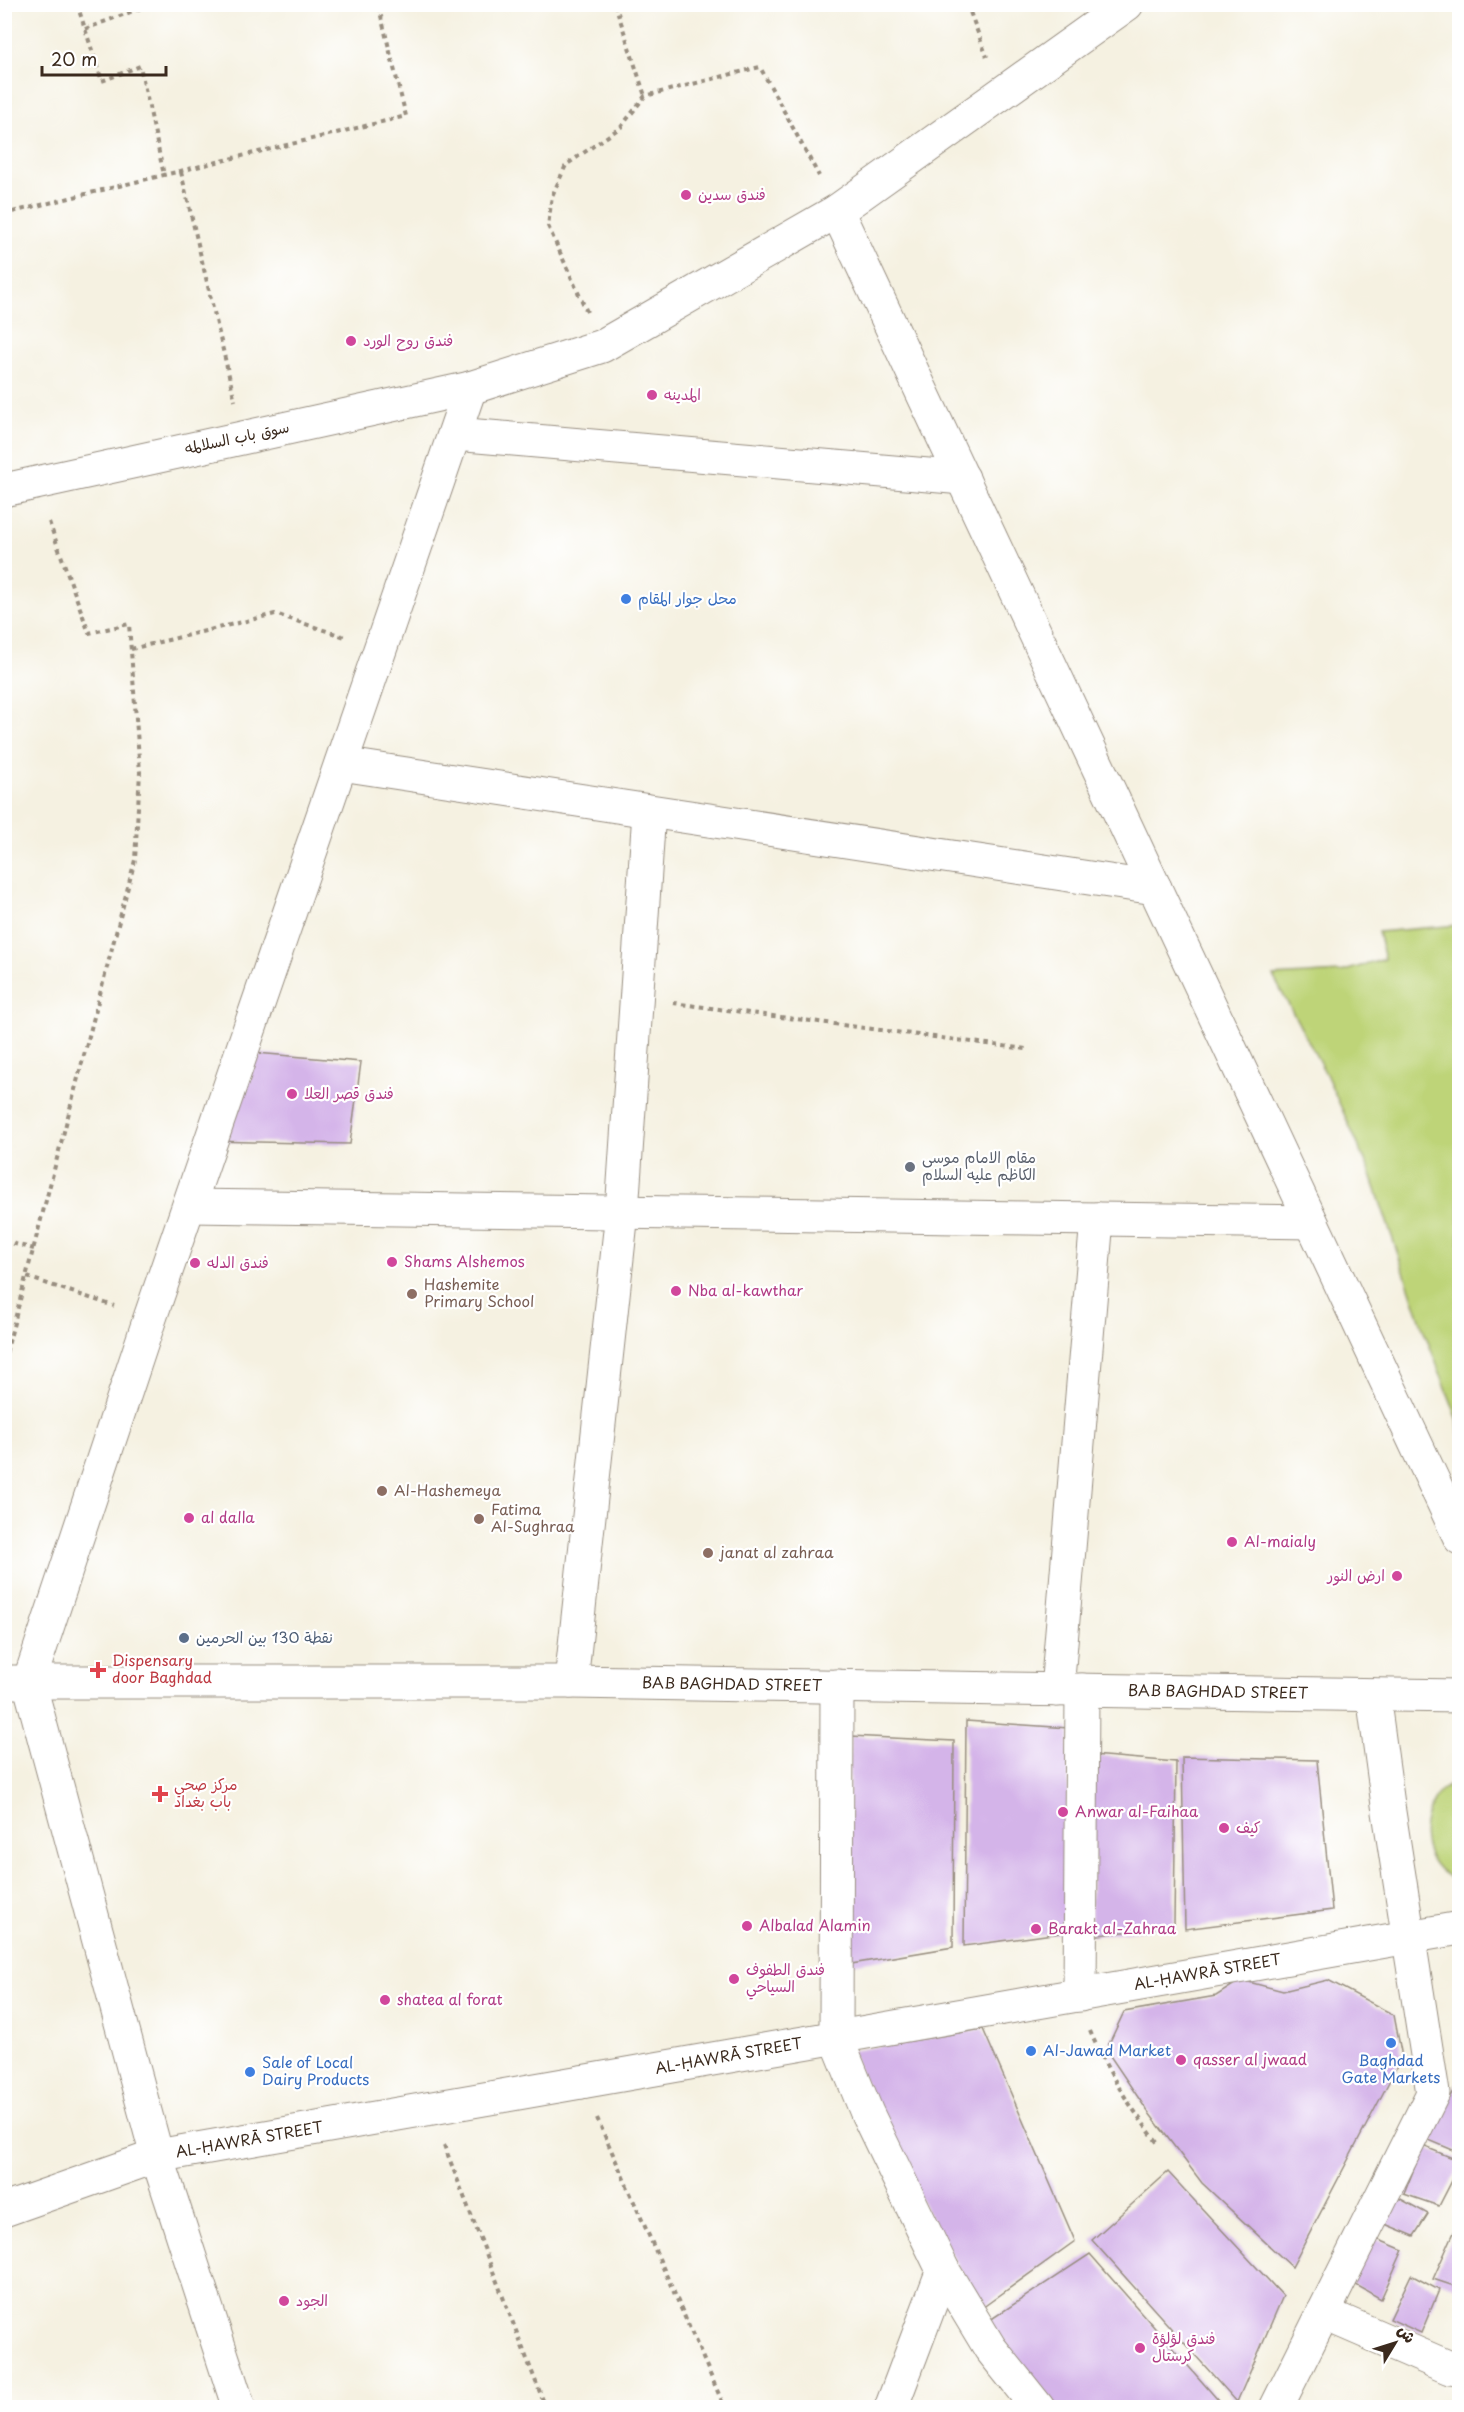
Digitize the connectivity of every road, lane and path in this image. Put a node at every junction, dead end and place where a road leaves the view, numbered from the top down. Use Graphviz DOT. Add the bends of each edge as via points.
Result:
graph roads {
  1 [pos="77,4"];
  2 [pos="152,4"];
  3 [pos="378,4"];
  4 [pos="615,4"];
  5 [pos="967,4"];
  6 [pos="1127,4"];
  7 [pos="85,29"];
  8 [pos="1001,95"];
  9 [pos="645,96"];
  10 [pos="181,171"];
  11 [pos="164,175"];
  12 [pos="837,211"];
  13 [pos="4,214"];
  14 [pos="602,346"];
  15 [pos="470,388"];
  16 [pos="455,434"];
  17 [pos="244,437"];
  18 [pos="963,478"];
  19 [pos="20,487"];
  20 [pos="381,648"];
  21 [pos="131,650"];
  22 [pos="341,764"];
  23 [pos="649,812"];
  24 [pos="1155,888"];
  25 [pos="636,998"];
  26 [pos="1026,1049"];
  27 [pos="189,1206"];
  28 [pos="622,1212"];
  29 [pos="1097,1219"];
  30 [pos="1311,1221"];
  31 [pos="4,1240"];
  32 [pos="34,1249"];
  33 [pos="27,1277"];
  34 [pos="150,1318"];
  35 [pos="4,1361"];
  36 [pos="1460,1539"];
  37 [pos="17,1682"];
  38 [pos="571,1682"];
  39 [pos="837,1686"];
  40 [pos="1069,1690"];
  41 [pos="1373,1695"];
  42 [pos="1460,1696"];
  43 [pos="1460,1928"];
  44 [pos="1408,1937"];
  45 [pos="1080,1995"];
  46 [pos="836,2037"];
  47 [pos="580,2082"];
  48 [pos="429,2108"];
  49 [pos="1159,2145"];
  50 [pos="157,2156"];
  51 [pos="4,2210"];
  52 [pos="943,2270"];
  53 [pos="1323,2313"];
  54 [pos="1460,2369"];
  55 [pos="239,2408"];
  56 [pos="546,2408"];
  57 [pos="725,2408"];
  58 [pos="891,2408"];
  59 [pos="1038,2408"];
  60 [pos="1275,2408"];
  1 -- 7 [label="path"];
  2 -- 7 [label="path"];
  3 -- 10 [label="path" via="406,116"];
  4 -- 9 [label="path"];
  5 -- 8 [label="path"];
  6 -- 8 [label="street, سوق باب السلالمه"];
  7 -- 11 [label="path" via="102,81 140,66"];
  8 -- 12 [label="street, سوق باب السلالمه"];
  9 -- 12 [label="path" via="760,67"];
  9 -- 14 [label="path" via="621,127 566,165 552,196 548,226"];
  10 -- 11 [label="path"];
  10 -- 17 [label="path"];
  11 -- 13 [label="path"];
  12 -- 14 [label="street, سوق باب السلالمه"];
  12 -- 18 [label="street"];
  14 -- 15 [label="street, سوق باب السلالمه"];
  15 -- 16 [label="street"];
  15 -- 17 [label="street, سوق باب السلالمه"];
  16 -- 18 [label="street"];
  16 -- 20 [label="street"];
  17 -- 19 [label="street, سوق باب السلالمه"];
  18 -- 24 [label="street"];
  19 -- 21 [label="path" via="89,633 129,624"];
  20 -- 21 [label="path" via="275,614"];
  20 -- 22 [label="street"];
  21 -- 32 [label="path" via="140,772 135,860"];
  22 -- 23 [label="street"];
  22 -- 27 [label="street"];
  23 -- 24 [label="street"];
  23 -- 25 [label="street"];
  24 -- 30 [label="street"];
  25 -- 26 [label="path"];
  25 -- 28 [label="street"];
  27 -- 28 [label="street"];
  27 -- 34 [label="street"];
  28 -- 29 [label="street"];
  28 -- 38 [label="street"];
  29 -- 30 [label="street"];
  29 -- 40 [label="street"];
  30 -- 36 [label="street"];
  31 -- 32 [label="path"];
  32 -- 33 [label="path"];
  33 -- 34 [label="path"];
  33 -- 35 [label="path"];
  34 -- 37 [label="street"];
  37 -- 38 [label="street, BAB BAGHDAD STREET"];
  37 -- 50 [label="street"];
  38 -- 39 [label="street, BAB BAGHDAD STREET"];
  39 -- 40 [label="street, BAB BAGHDAD STREET"];
  39 -- 46 [label="street"];
  40 -- 41 [label="street, BAB BAGHDAD STREET"];
  40 -- 45 [label="street"];
  41 -- 42 [label="street, BAB BAGHDAD STREET"];
  41 -- 44 [label="street"];
  43 -- 44 [label="street, AL-ḤAWRĀ STREET"];
  44 -- 45 [label="street, AL-ḤAWRĀ STREET"];
  44 -- 53 [label="street" via="1433,2093"];
  45 -- 46 [label="street, AL-ḤAWRĀ STREET"];
  45 -- 49 [label="path" via="1104,2064 1123,2098"];
  46 -- 47 [label="street, AL-ḤAWRĀ STREET"];
  46 -- 52 [label="street" via="867,2113"];
  47 -- 48 [label="street, AL-ḤAWRĀ STREET"];
  47 -- 57 [label="path"];
  48 -- 50 [label="street, AL-ḤAWRĀ STREET"];
  48 -- 56 [label="path"];
  50 -- 51 [label="street, AL-ḤAWRĀ STREET"];
  50 -- 55 [label="street"];
  52 -- 58 [label="street"];
  52 -- 59 [label="street" via="990,2348"];
  53 -- 54 [label="street"];
  53 -- 60 [label="street"];
}
